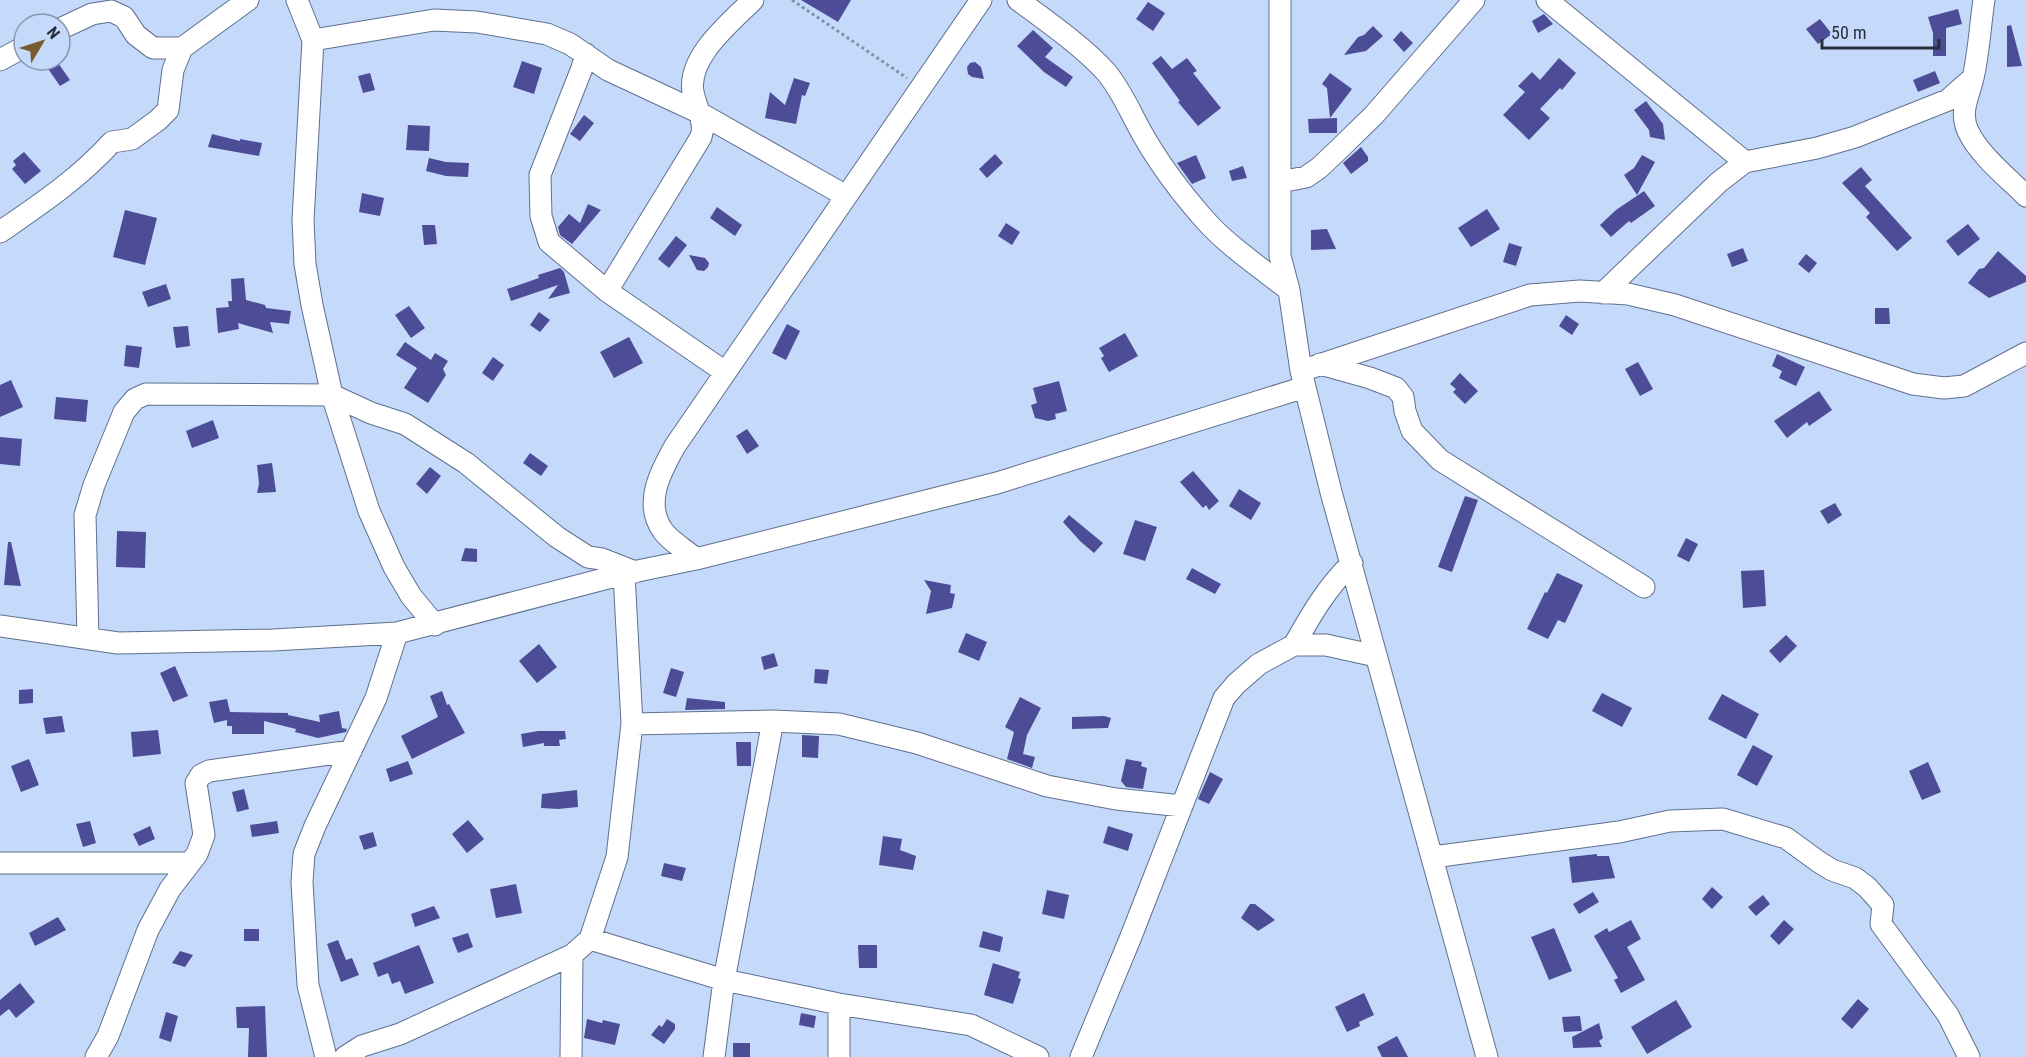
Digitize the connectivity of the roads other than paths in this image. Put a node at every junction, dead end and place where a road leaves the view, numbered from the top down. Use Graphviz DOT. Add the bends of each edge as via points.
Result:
graph roads {
  1 [pos="248,0"];
  2 [pos="297,0"];
  3 [pos="753,0"];
  4 [pos="981,0"];
  5 [pos="1018,0"];
  6 [pos="1280,0"];
  7 [pos="1474,0"];
  8 [pos="1547,0"];
  9 [pos="1984,0"];
  10 [pos="72,23"];
  11 [pos="313,40"];
  12 [pos="182,48"];
  13 [pos="586,54"];
  14 [pos="1973,78"];
  15 [pos="698,112"];
  16 [pos="1745,162"];
  17 [pos="1280,182"];
  18 [pos="846,196"];
  19 [pos="2026,196"];
  20 [pos="0,232"];
  21 [pos="1289,290"];
  22 [pos="607,291"];
  23 [pos="1603,292"];
  24 [pos="2026,353"];
  25 [pos="726,372"];
  26 [pos="1309,374"];
  27 [pos="332,395"];
  28 [pos="696,559"];
  29 [pos="1352,563"];
  30 [pos="629,573"];
  31 [pos="1644,587"];
  32 [pos="435,625"];
  33 [pos="0,626"];
  34 [pos="397,633"];
  35 [pos="88,638"];
  36 [pos="1294,645"];
  37 [pos="1376,656"];
  38 [pos="773,721"];
  39 [pos="632,724"];
  40 [pos="351,751"];
  41 [pos="1182,806"];
  42 [pos="1433,857"];
  43 [pos="0,863"];
  44 [pos="190,863"];
  45 [pos="590,939"];
  46 [pos="572,955"];
  47 [pos="724,980"];
  48 [pos="839,1004"];
  49 [pos="96,1057"];
  50 [pos="326,1057"];
  51 [pos="345,1057"];
  52 [pos="572,1057"];
  53 [pos="714,1057"];
  54 [pos="839,1057"];
  55 [pos="1038,1057"];
  56 [pos="1081,1057"];
  57 [pos="1487,1057"];
  58 [pos="1969,1057"];
  1 -- 12 [label="street"];
  2 -- 11 [label="street"];
  3 -- 15 [label="street" via="709,45 695,72 693,90"];
  4 -- 18 [label="street"];
  5 -- 21 [label="street" via="1105,71 1170,176 1206,221"];
  6 -- 17 [label="street"];
  7 -- 17 [label="street" via="1374,116 1330,158 1306,177"];
  8 -- 16 [label="street"];
  9 -- 14 [label="street"];
  10 -- 12 [label="street" via="111,11 124,17 136,35 153,48"];
  11 -- 13 [label="street" via="434,20 477,22 547,34"];
  11 -- 27 [label="street" via="303,220 305,264"];
  12 -- 20 [label="street" via="173,70 168,110 132,139 112,142 60,191"];
  13 -- 15 [label="street" via="608,70"];
  13 -- 22 [label="street" via="540,175 541,216 549,242"];
  14 -- 16 [label="street" via="1948,100 1855,137"];
  14 -- 19 [label="street" via="1965,102 1968,130 1978,146"];
  15 -- 18 [label="street"];
  15 -- 22 [label="street" via="703,124 701,137"];
  16 -- 23 [label="street"];
  17 -- 21 [label="street" via="1280,256"];
  18 -- 25 [label="street"];
  21 -- 26 [label="street"];
  22 -- 25 [label="street"];
  23 -- 24 [label="street" via="1675,305 1913,384 1964,386"];
  23 -- 26 [label="street" via="1530,296"];
  25 -- 28 [label="street" via="658,478 654,503 659,523"];
  26 -- 28 [label="street" via="998,483"];
  26 -- 29 [label="street" via="1331,492"];
  26 -- 31 [label="street" via="1370,378 1396,388 1403,397 1412,431 1440,460"];
  27 -- 30 [label="street" via="405,424 458,457 588,558 602,559"];
  27 -- 32 [label="street" via="379,536 411,596"];
  27 -- 35 [label="street" via="146,394 135,399 124,412 85,515"];
  28 -- 30 [label="street"];
  29 -- 36 [label="street" via="1334,580"];
  29 -- 37 [label="street"];
  30 -- 32 [label="street"];
  30 -- 39 [label="street"];
  32 -- 34 [label="street"];
  33 -- 35 [label="street"];
  34 -- 35 [label="street" via="273,640 130,642"];
  34 -- 40 [label="street" via="376,698"];
  36 -- 37 [label="street" via="1326,645"];
  36 -- 41 [label="street" via="1259,664 1224,698"];
  37 -- 42 [label="street"];
  38 -- 39 [label="street"];
  38 -- 41 [label="street" via="839,724 918,743 1047,786"];
  38 -- 47 [label="street"];
  39 -- 45 [label="street" via="617,857"];
  40 -- 44 [label="street" via="201,775 196,783 204,835"];
  40 -- 50 [label="street" via="315,826 303,863 308,985"];
  41 -- 56 [label="street"];
  42 -- 57 [label="street"];
  42 -- 58 [label="street" via="1619,832 1670,821 1723,819 1770,832 1786,838 1832,870 1855,878 1875,895 1883,905 1881,924 1948,1015"];
  43 -- 44 [label="street"];
  44 -- 49 [label="street" via="170,889 148,930 108,1036"];
  45 -- 46 [label="street"];
  45 -- 47 [label="street"];
  46 -- 51 [label="street" via="400,1034 362,1046"];
  46 -- 52 [label="street"];
  47 -- 48 [label="street"];
  47 -- 53 [label="street"];
  48 -- 54 [label="street"];
  48 -- 55 [label="street" via="971,1025"];
}
